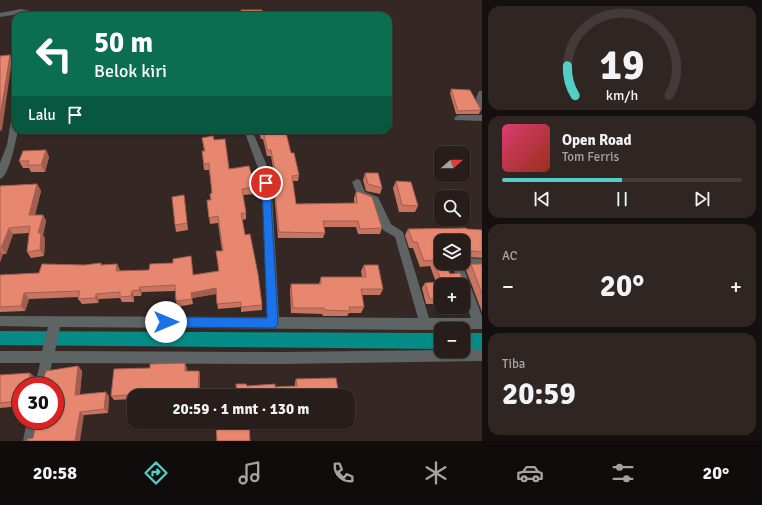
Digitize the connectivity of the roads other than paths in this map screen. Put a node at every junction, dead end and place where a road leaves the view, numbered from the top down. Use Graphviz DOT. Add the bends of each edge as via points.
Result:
graph roads {
  1 [pos="16,12"];
  2 [pos="28,12"];
  3 [pos="12,13"];
  4 [pos="0,15"];
  5 [pos="482,92"];
  6 [pos="482,107"];
  7 [pos="458,118"];
  8 [pos="482,118"];
  9 [pos="13,134"];
  10 [pos="250,134"];
  11 [pos="0,176"];
  12 [pos="357,182"];
  13 [pos="482,264"];
  14 [pos="0,321"];
  15 [pos="55,322"];
  16 [pos="273,323"];
  17 [pos="480,323"];
  18 [pos="425,324"];
  19 [pos="48,356"];
  20 [pos="482,356"];
  21 [pos="0,357"];
  22 [pos="44,377"];
  23 [pos="32,429"];
  24 [pos="30,441"];
  1 -- 2 [label="street"];
  3 -- 4 [label="street"];
  5 -- 6 [label="street"];
  7 -- 8 [label="street"];
  9 -- 11 [label="street"];
  10 -- 16 [label="street" via="262,166 267,194"];
  12 -- 18 [label="street" via="361,194 375,200 386,227 399,235"];
  13 -- 17 [label="street" via="467,263 458,268"];
  14 -- 15 [label="street"];
  15 -- 16 [label="street"];
  15 -- 19 [label="street"];
  16 -- 18 [label="street"];
  17 -- 18 [label="street"];
  19 -- 20 [label="street"];
  19 -- 21 [label="street"];
  19 -- 22 [label="street"];
  23 -- 24 [label="street"];
}
